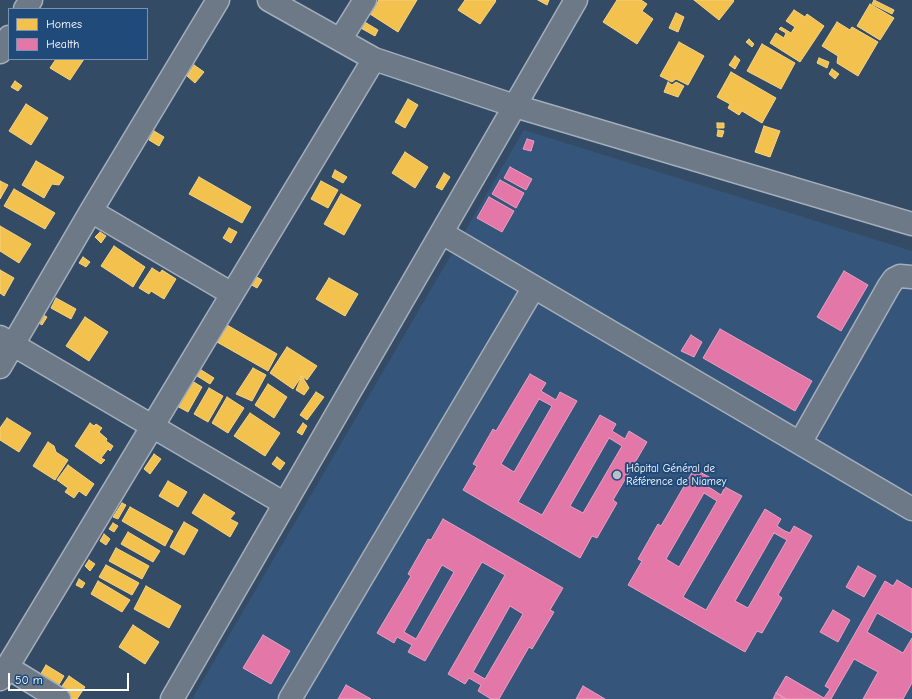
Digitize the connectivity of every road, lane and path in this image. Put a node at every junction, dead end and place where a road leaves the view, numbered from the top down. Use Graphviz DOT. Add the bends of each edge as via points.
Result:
graph roads {
  1 [pos="218,0"];
  2 [pos="269,0"];
  3 [pos="365,0"];
  4 [pos="576,0"];
  5 [pos="8,39"];
  6 [pos="340,40"];
  7 [pos="0,52"];
  8 [pos="374,59"];
  9 [pos="516,106"];
  10 [pos="91,211"];
  11 [pos="912,224"];
  12 [pos="442,233"];
  13 [pos="912,276"];
  14 [pos="534,287"];
  15 [pos="232,294"];
  16 [pos="7,341"];
  17 [pos="0,367"];
  18 [pos="152,426"];
  19 [pos="800,443"];
  20 [pos="285,504"];
  21 [pos="912,509"];
  22 [pos="4,673"];
  23 [pos="60,699"];
  24 [pos="172,699"];
  25 [pos="290,699"];
  1 -- 10 [label="street"];
  2 -- 6 [label="street"];
  3 -- 6 [label="street"];
  4 -- 9 [label="street"];
  5 -- 7 [label="street"];
  6 -- 8 [label="street"];
  8 -- 9 [label="street"];
  8 -- 15 [label="street"];
  9 -- 11 [label="street"];
  9 -- 12 [label="street"];
  10 -- 15 [label="street"];
  10 -- 16 [label="street"];
  12 -- 14 [label="street"];
  12 -- 20 [label="street"];
  13 -- 19 [label="street" via="900,276 889,286"];
  14 -- 19 [label="street"];
  14 -- 25 [label="street"];
  15 -- 18 [label="street"];
  16 -- 17 [label="street"];
  16 -- 18 [label="street"];
  18 -- 20 [label="street"];
  18 -- 22 [label="street"];
  19 -- 21 [label="street"];
  20 -- 24 [label="street"];
  22 -- 23 [label="street"];
}
